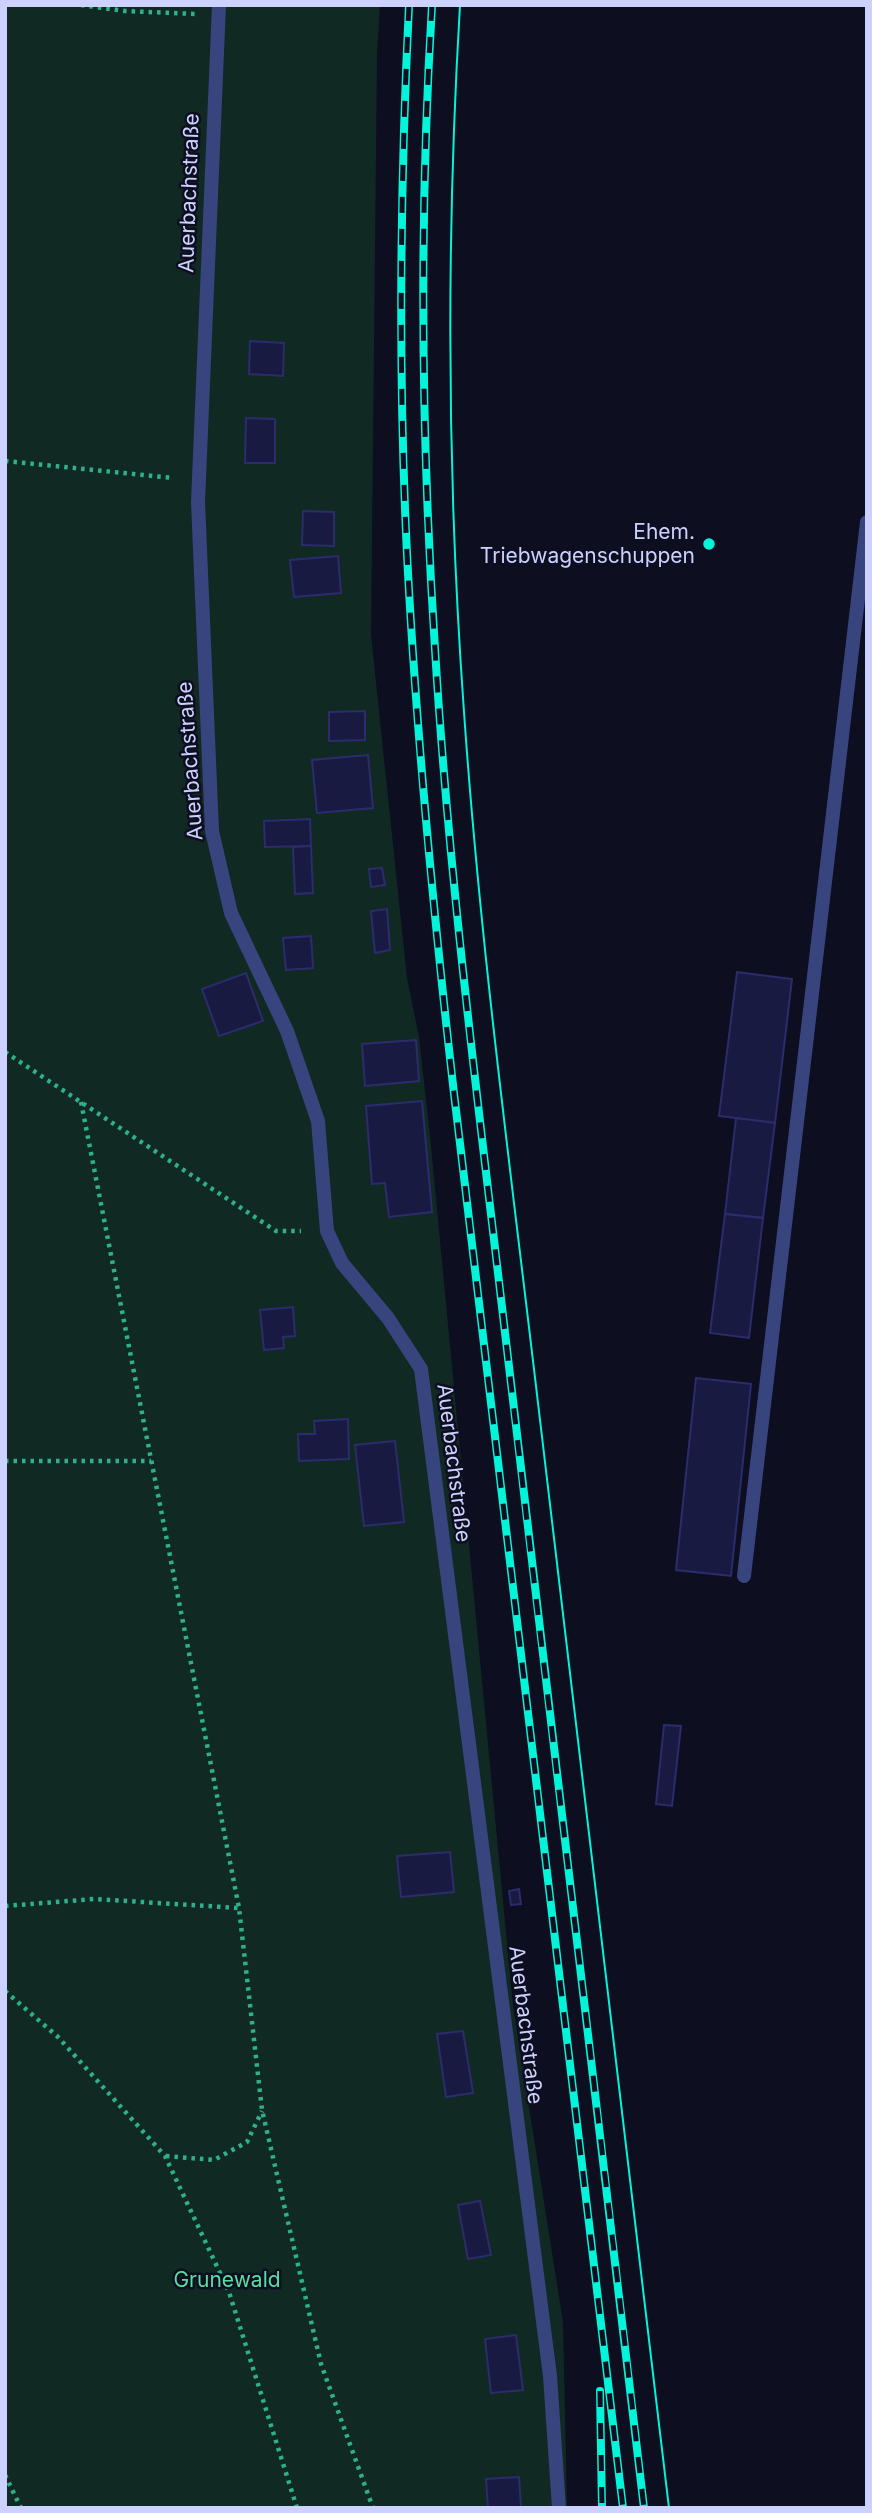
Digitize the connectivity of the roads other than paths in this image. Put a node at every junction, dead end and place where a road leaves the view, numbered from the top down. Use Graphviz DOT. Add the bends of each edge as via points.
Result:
graph roads {
  1 [pos="218,10"];
  2 [pos="867,522"];
  3 [pos="744,1576"];
  4 [pos="559,2508"];
  1 -- 4 [label="lane, Auerbachstraße" via="198,480 212,831 231,913 287,1031 318,1121 327,1231 342,1263 388,1318 421,1370 550,2376"];
  2 -- 3 [label="lane"];
}
